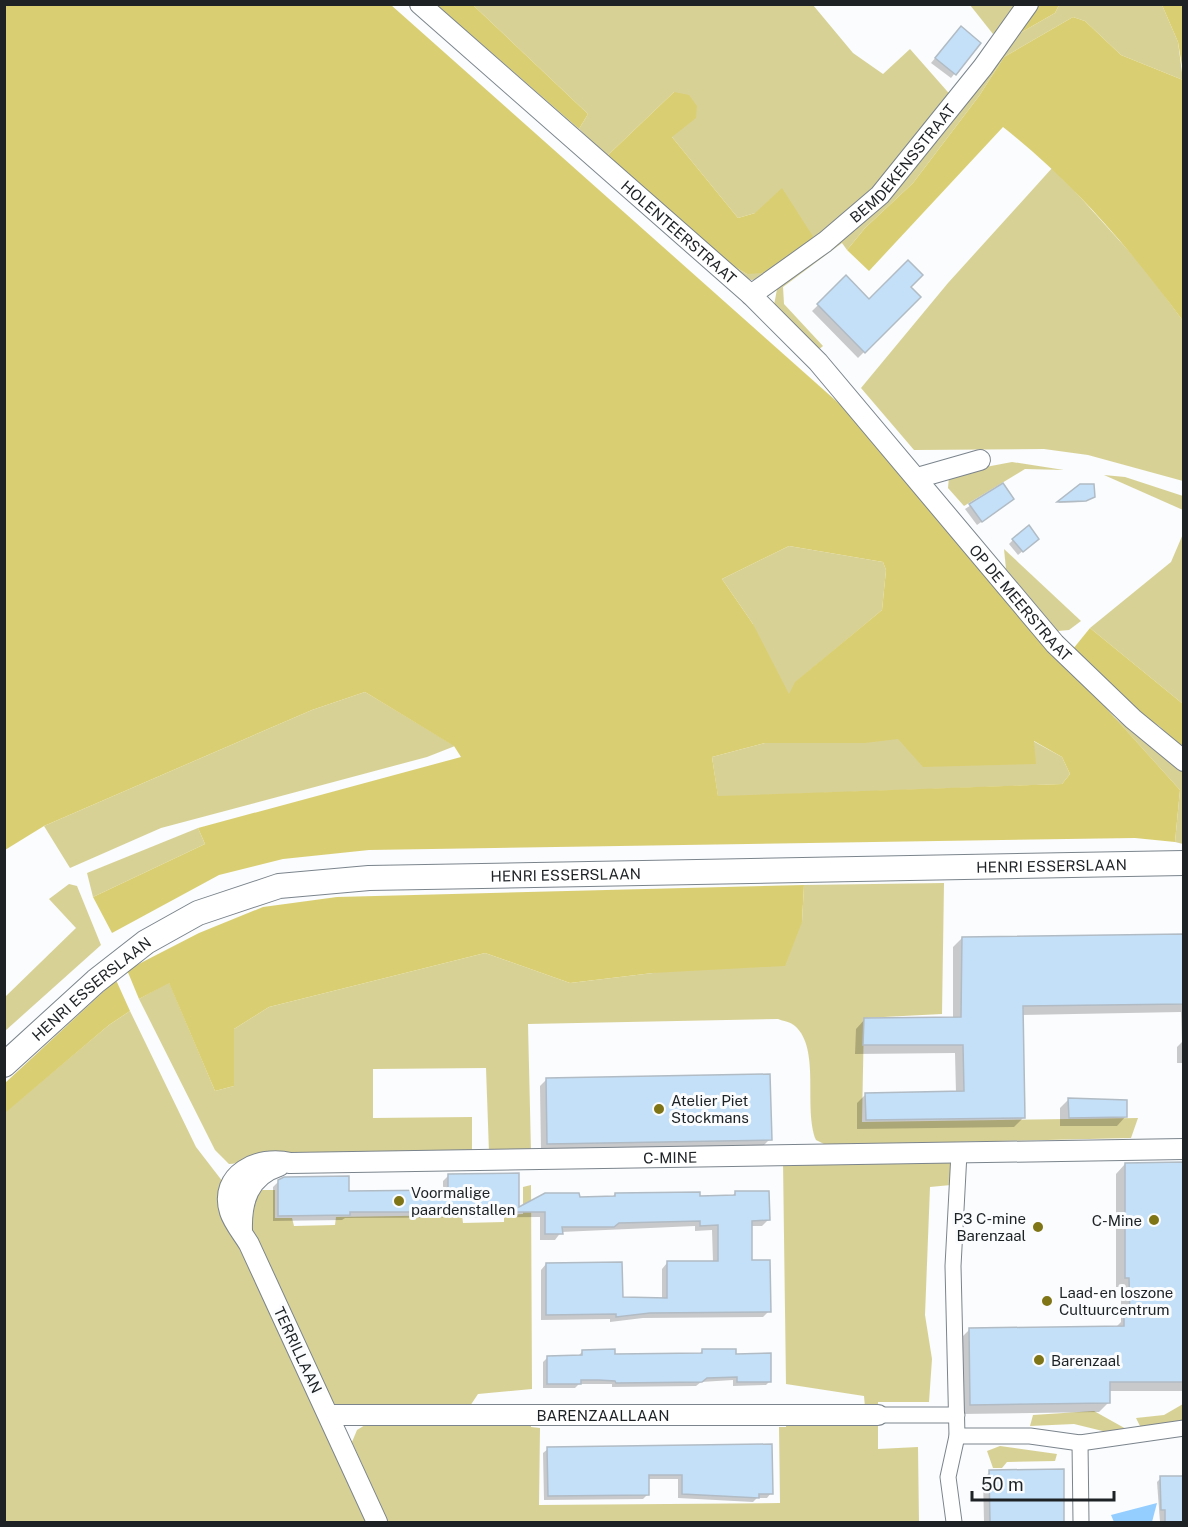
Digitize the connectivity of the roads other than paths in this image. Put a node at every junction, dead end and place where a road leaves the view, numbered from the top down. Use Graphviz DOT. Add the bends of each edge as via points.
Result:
graph roads {
  1 [pos="420,4"];
  2 [pos="1028,4"];
  3 [pos="751,295"];
  4 [pos="980,460"];
  5 [pos="917,478"];
  6 [pos="1184,761"];
  7 [pos="1184,863"];
  8 [pos="4,1065"];
  9 [pos="1184,1149"];
  10 [pos="959,1153"];
  11 [pos="290,1163"];
  12 [pos="234,1178"];
  13 [pos="242,1231"];
  14 [pos="329,1415"];
  15 [pos="878,1415"];
  16 [pos="957,1415"];
  17 [pos="372,1416"];
  18 [pos="1184,1428"];
  19 [pos="337,1434"];
  20 [pos="957,1436"];
  21 [pos="1080,1443"];
  22 [pos="377,1522"];
  23 [pos="954,1522"];
  24 [pos="1081,1522"];
  1 -- 3 [label="street, HOLENTEERSTRAAT"];
  2 -- 3 [label="street, BEMDEKENSSTRAAT" via="983,67 880,195 825,242"];
  3 -- 5 [label="street, HOLENTEERSTRAAT" via="818,362"];
  4 -- 5 [label="street"];
  5 -- 6 [label="street, OP DE MEERSTRAAT" via="1063,652"];
  7 -- 8 [label="street, HENRI ESSERSLAAN" via="369,878 279,886 198,913 146,942 96,981"];
  9 -- 10 [label="street, C-MINE"];
  10 -- 11 [label="street, C-MINE"];
  10 -- 16 [label="street" via="954,1266"];
  11 -- 12 [label="street, C-MINE" via="258,1162"];
  11 -- 13 [label="street" via="268,1169 257,1177 244,1199"];
  12 -- 13 [label="street, TERRILLAAN" via="228,1194 230,1212"];
  13 -- 14 [label="street, TERRILLAAN"];
  14 -- 17 [label="street, BARENZAALLAAN"];
  14 -- 19 [label="street, TERRILLAAN"];
  15 -- 16 [label="street"];
  15 -- 17 [label="street, BARENZAALLAAN"];
  16 -- 20 [label="street"];
  17 -- 19 [label="street"];
  18 -- 21 [label="street"];
  19 -- 22 [label="street, TERRILLAAN"];
  20 -- 21 [label="street" via="1030,1436"];
  20 -- 23 [label="street" via="948,1477"];
  21 -- 24 [label="street"];
}
